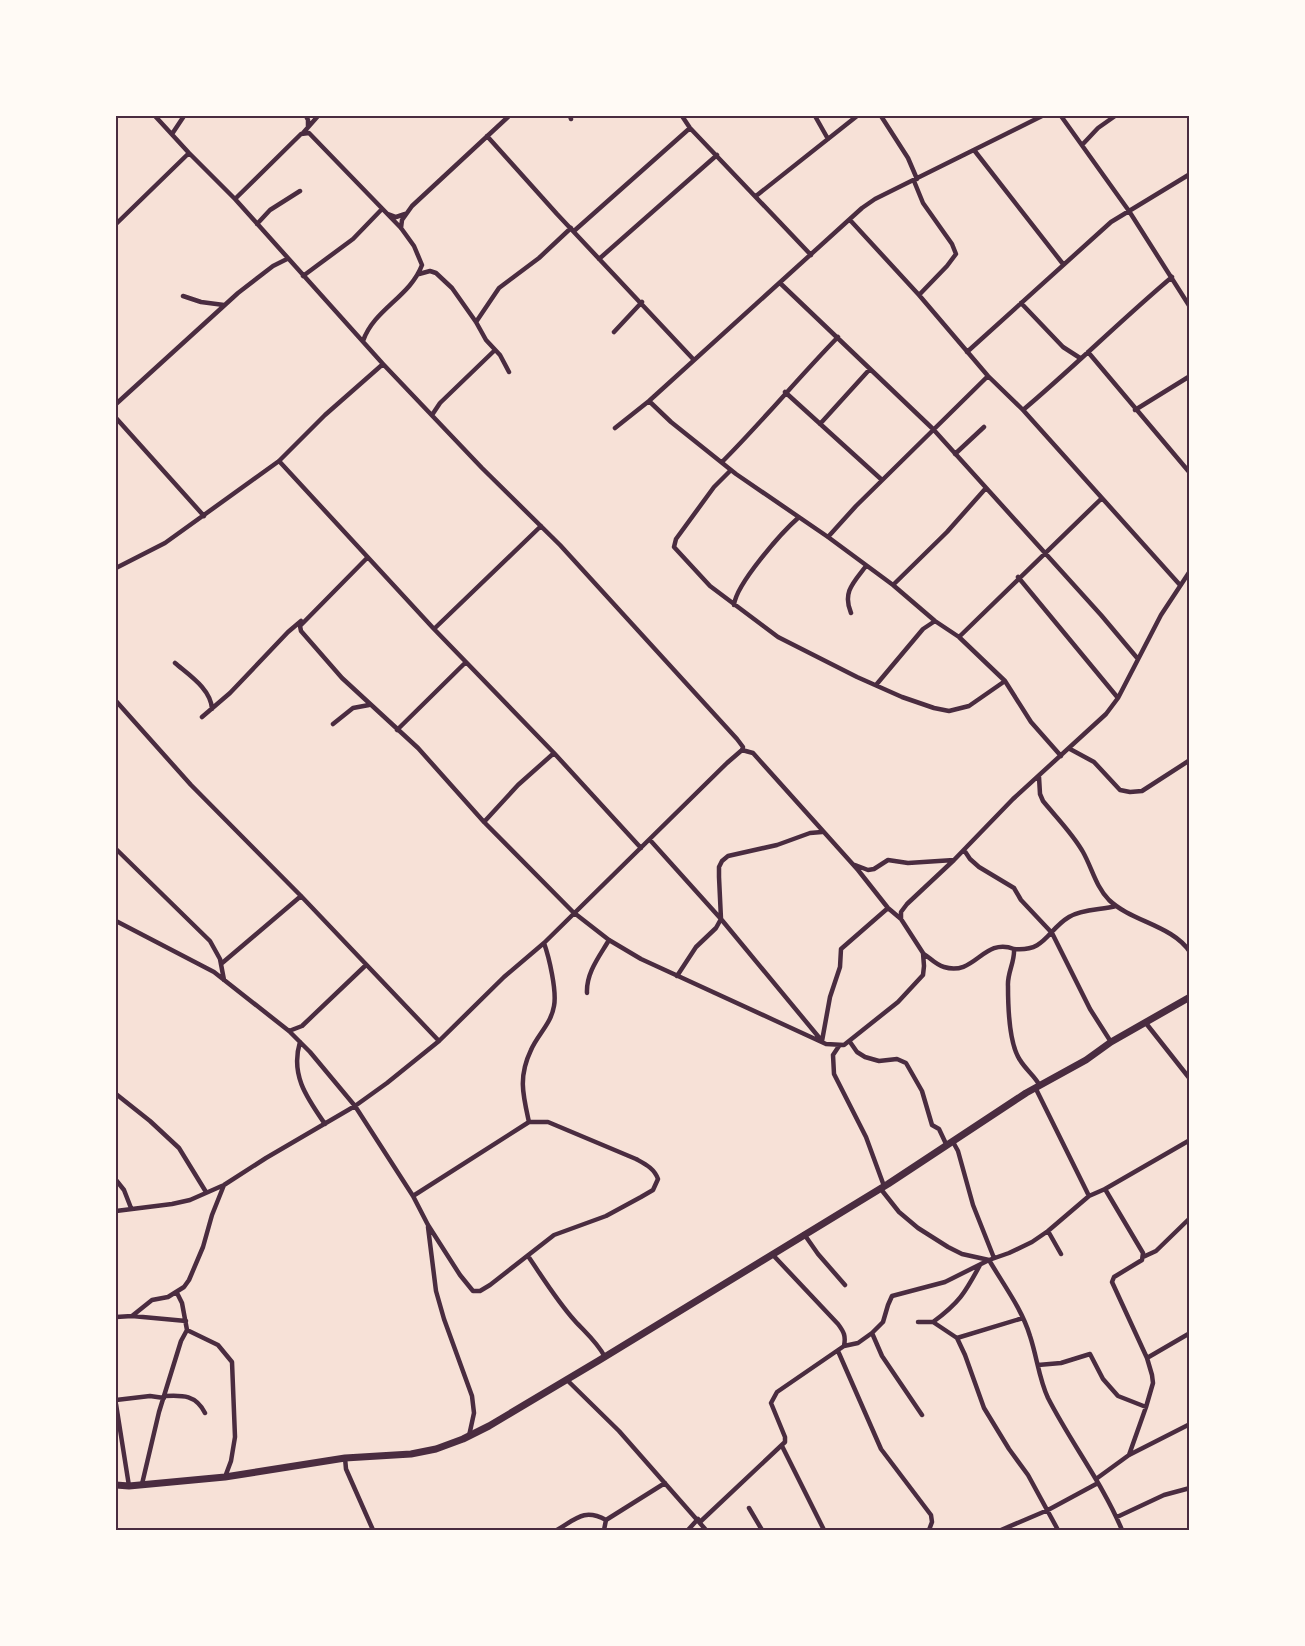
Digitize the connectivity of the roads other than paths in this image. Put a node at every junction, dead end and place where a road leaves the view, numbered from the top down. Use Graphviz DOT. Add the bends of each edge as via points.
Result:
graph roads {
  1 [pos="155,116"];
  2 [pos="184,116"];
  3 [pos="306,116"];
  4 [pos="318,116"];
  5 [pos="509,116"];
  6 [pos="682,116"];
  7 [pos="815,116"];
  8 [pos="857,116"];
  9 [pos="881,116"];
  10 [pos="1042,116"];
  11 [pos="1061,116"];
  12 [pos="1115,116"];
  13 [pos="308,126"];
  14 [pos="690,128"];
  15 [pos="303,133"];
  16 [pos="172,134"];
  17 [pos="487,136"];
  18 [pos="828,140"];
  19 [pos="1082,146"];
  20 [pos="974,150"];
  21 [pos="189,153"];
  22 [pos="717,155"];
  23 [pos="1190,174"];
  24 [pos="915,180"];
  25 [pos="300,191"];
  26 [pos="756,196"];
  27 [pos="235,199"];
  28 [pos="382,209"];
  29 [pos="1129,211"];
  30 [pos="387,214"];
  31 [pos="405,214"];
  32 [pos="850,220"];
  33 [pos="116,224"];
  34 [pos="257,224"];
  35 [pos="401,228"];
  36 [pos="573,230"];
  37 [pos="811,255"];
  38 [pos="287,259"];
  39 [pos="599,259"];
  40 [pos="1063,264"];
  41 [pos="419,274"];
  42 [pos="303,276"];
  43 [pos="1172,277"];
  44 [pos="780,283"];
  45 [pos="919,295"];
  46 [pos="183,296"];
  47 [pos="642,302"];
  48 [pos="1021,303"];
  49 [pos="224,305"];
  50 [pos="1190,307"];
  51 [pos="476,321"];
  52 [pos="614,332"];
  53 [pos="838,337"];
  54 [pos="363,341"];
  55 [pos="495,350"];
  56 [pos="967,352"];
  57 [pos="1088,352"];
  58 [pos="1080,358"];
  59 [pos="694,360"];
  60 [pos="383,364"];
  61 [pos="869,370"];
  62 [pos="509,372"];
  63 [pos="988,376"];
  64 [pos="1190,376"];
  65 [pos="785,392"];
  66 [pos="649,401"];
  67 [pos="116,404"];
  68 [pos="1135,410"];
  69 [pos="1023,411"];
  70 [pos="432,415"];
  71 [pos="116,418"];
  72 [pos="820,424"];
  73 [pos="984,427"];
  74 [pos="615,428"];
  75 [pos="933,429"];
  76 [pos="955,454"];
  77 [pos="279,461"];
  78 [pos="722,462"];
  79 [pos="731,470"];
  80 [pos="1190,473"];
  81 [pos="882,480"];
  82 [pos="986,488"];
  83 [pos="1101,499"];
  84 [pos="204,516"];
  85 [pos="798,518"];
  86 [pos="541,526"];
  87 [pos="828,537"];
  88 [pos="1044,553"];
  89 [pos="367,558"];
  90 [pos="866,566"];
  91 [pos="116,568"];
  92 [pos="1190,571"];
  93 [pos="1018,578"];
  94 [pos="893,585"];
  95 [pos="1180,585"];
  96 [pos="734,605"];
  97 [pos="851,613"];
  98 [pos="304,619"];
  99 [pos="935,621"];
  100 [pos="434,629"];
  101 [pos="959,637"];
  102 [pos="1138,659"];
  103 [pos="466,662"];
  104 [pos="175,663"];
  105 [pos="1005,681"];
  106 [pos="876,684"];
  107 [pos="1118,698"];
  108 [pos="116,701"];
  109 [pos="371,705"];
  110 [pos="212,709"];
  111 [pos="202,717"];
  112 [pos="333,724"];
  113 [pos="397,730"];
  114 [pos="1070,749"];
  115 [pos="742,750"];
  116 [pos="554,753"];
  117 [pos="1061,756"];
  118 [pos="1190,760"];
  119 [pos="1039,777"];
  120 [pos="484,822"];
  121 [pos="822,832"];
  122 [pos="650,840"];
  123 [pos="641,848"];
  124 [pos="116,849"];
  125 [pos="964,850"];
  126 [pos="954,861"];
  127 [pos="850,862"];
  128 [pos="301,896"];
  129 [pos="1116,906"];
  130 [pos="888,908"];
  131 [pos="573,912"];
  132 [pos="721,919"];
  133 [pos="901,919"];
  134 [pos="116,921"];
  135 [pos="1052,933"];
  136 [pos="609,940"];
  137 [pos="544,943"];
  138 [pos="1014,949"];
  139 [pos="1190,952"];
  140 [pos="923,953"];
  141 [pos="221,964"];
  142 [pos="366,965"];
  143 [pos="677,976"];
  144 [pos="224,981"];
  145 [pos="587,993"];
  146 [pos="1190,997"];
  147 [pos="1145,1022"];
  148 [pos="288,1031"];
  149 [pos="439,1041"];
  150 [pos="822,1041"];
  151 [pos="300,1042"];
  152 [pos="850,1042"];
  153 [pos="1112,1042"];
  154 [pos="839,1046"];
  155 [pos="1190,1079"];
  156 [pos="1038,1088"];
  157 [pos="116,1094"];
  158 [pos="355,1106"];
  159 [pos="529,1122"];
  160 [pos="325,1124"];
  161 [pos="1190,1140"];
  162 [pos="950,1144"];
  163 [pos="116,1180"];
  164 [pos="224,1185"];
  165 [pos="882,1187"];
  166 [pos="1105,1189"];
  167 [pos="206,1192"];
  168 [pos="413,1196"];
  169 [pos="1089,1196"];
  170 [pos="130,1208"];
  171 [pos="116,1211"];
  172 [pos="1190,1218"];
  173 [pos="428,1225"];
  174 [pos="1048,1231"];
  175 [pos="804,1234"];
  176 [pos="772,1254"];
  177 [pos="1061,1254"];
  178 [pos="528,1256"];
  179 [pos="1143,1257"];
  180 [pos="991,1259"];
  181 [pos="980,1265"];
  182 [pos="845,1285"];
  183 [pos="177,1293"];
  184 [pos="132,1316"];
  185 [pos="116,1317"];
  186 [pos="1023,1318"];
  187 [pos="186,1321"];
  188 [pos="918,1322"];
  189 [pos="933,1322"];
  190 [pos="187,1330"];
  191 [pos="872,1333"];
  192 [pos="1190,1333"];
  193 [pos="957,1338"];
  194 [pos="844,1346"];
  195 [pos="838,1351"];
  196 [pos="605,1357"];
  197 [pos="1147,1358"];
  198 [pos="1038,1365"];
  199 [pos="567,1380"];
  200 [pos="164,1397"];
  201 [pos="116,1400"];
  202 [pos="116,1404"];
  203 [pos="1146,1407"];
  204 [pos="205,1413"];
  205 [pos="922,1415"];
  206 [pos="1190,1424"];
  207 [pos="469,1436"];
  208 [pos="782,1446"];
  209 [pos="1129,1455"];
  210 [pos="345,1458"];
  211 [pos="225,1477"];
  212 [pos="1097,1481"];
  213 [pos="665,1483"];
  214 [pos="142,1484"];
  215 [pos="116,1485"];
  216 [pos="129,1486"];
  217 [pos="1190,1488"];
  218 [pos="749,1508"];
  219 [pos="1048,1510"];
  220 [pos="1117,1517"];
  221 [pos="606,1520"];
  222 [pos="699,1520"];
  223 [pos="373,1530"];
  224 [pos="557,1530"];
  225 [pos="604,1530"];
  226 [pos="688,1530"];
  227 [pos="706,1530"];
  228 [pos="762,1530"];
  229 [pos="824,1530"];
  230 [pos="929,1530"];
  231 [pos="1001,1530"];
  232 [pos="1058,1530"];
  233 [pos="1122,1530"];
  1 -- 16 [label="street"];
  2 -- 16 [label="street"];
  3 -- 13 [label="street"];
  4 -- 13 [label="street"];
  5 -- 17 [label="street"];
  6 -- 14 [label="street"];
  7 -- 18 [label="street"];
  8 -- 18 [label="street"];
  9 -- 24 [label="street" via="908,158"];
  10 -- 20 [label="street"];
  11 -- 19 [label="street"];
  12 -- 19 [label="street"];
  13 -- 15 [label="street"];
  14 -- 22 [label="street"];
  14 -- 36 [label="street"];
  15 -- 27 [label="street"];
  15 -- 28 [label="street" via="314,135"];
  16 -- 21 [label="street"];
  17 -- 31 [label="street"];
  17 -- 36 [label="street"];
  18 -- 26 [label="street"];
  19 -- 29 [label="street"];
  20 -- 24 [label="street"];
  20 -- 40 [label="street"];
  21 -- 27 [label="street"];
  21 -- 33 [label="street"];
  22 -- 26 [label="street"];
  22 -- 39 [label="street"];
  23 -- 29 [label="street"];
  24 -- 32 [label="street" via="875,199"];
  24 -- 45 [label="street" via="923,203 956,254"];
  25 -- 34 [label="street" via="270,210"];
  26 -- 37 [label="street"];
  27 -- 34 [label="street"];
  28 -- 30 [label="street"];
  28 -- 42 [label="street" via="353,239"];
  29 -- 40 [label="street"];
  29 -- 43 [label="street"];
  30 -- 31 [label="street"];
  30 -- 35 [label="street"];
  31 -- 35 [label="street"];
  32 -- 37 [label="street"];
  32 -- 45 [label="street"];
  34 -- 38 [label="street"];
  35 -- 41 [label="street" via="420,257"];
  36 -- 39 [label="street"];
  36 -- 51 [label="street" via="499,288"];
  37 -- 44 [label="street"];
  38 -- 42 [label="street"];
  38 -- 49 [label="street"];
  39 -- 47 [label="street"];
  40 -- 48 [label="street"];
  41 -- 51 [label="street" via="430,271 442,278"];
  41 -- 54 [label="street" via="372,321"];
  42 -- 54 [label="street"];
  43 -- 50 [label="street"];
  43 -- 57 [label="street"];
  44 -- 53 [label="street"];
  44 -- 59 [label="street"];
  45 -- 56 [label="street"];
  46 -- 49 [label="street"];
  47 -- 52 [label="street"];
  47 -- 59 [label="street"];
  48 -- 56 [label="street"];
  48 -- 58 [label="street" via="1063,347"];
  49 -- 67 [label="street"];
  51 -- 55 [label="street"];
  53 -- 61 [label="street"];
  53 -- 65 [label="street"];
  54 -- 60 [label="street"];
  55 -- 62 [label="street"];
  55 -- 70 [label="street"];
  56 -- 63 [label="street"];
  57 -- 58 [label="street"];
  57 -- 68 [label="street"];
  58 -- 69 [label="street"];
  59 -- 66 [label="street"];
  60 -- 70 [label="street"];
  60 -- 77 [label="street"];
  61 -- 72 [label="street"];
  61 -- 75 [label="street"];
  63 -- 69 [label="street"];
  63 -- 75 [label="street"];
  64 -- 68 [label="street"];
  65 -- 72 [label="street"];
  65 -- 78 [label="street"];
  66 -- 74 [label="street"];
  66 -- 78 [label="street"];
  68 -- 80 [label="street"];
  69 -- 83 [label="street"];
  70 -- 86 [label="street"];
  71 -- 84 [label="street"];
  72 -- 81 [label="street"];
  73 -- 76 [label="street"];
  75 -- 76 [label="street"];
  75 -- 81 [label="street"];
  76 -- 82 [label="street"];
  77 -- 84 [label="street"];
  77 -- 89 [label="street"];
  78 -- 79 [label="street"];
  79 -- 85 [label="street"];
  79 -- 96 [label="street" via="714,487 674,547 710,586"];
  81 -- 87 [label="street"];
  82 -- 88 [label="street"];
  82 -- 94 [label="street"];
  83 -- 88 [label="street"];
  83 -- 95 [label="street"];
  84 -- 91 [label="street" via="165,543"];
  85 -- 87 [label="street"];
  85 -- 96 [label="street" via="766,553 737,594"];
  86 -- 100 [label="street"];
  86 -- 115 [label="street"];
  87 -- 90 [label="street"];
  88 -- 93 [label="street"];
  88 -- 102 [label="street"];
  89 -- 98 [label="street"];
  89 -- 100 [label="street"];
  90 -- 94 [label="street"];
  90 -- 97 [label="street" via="848,592"];
  92 -- 95 [label="street"];
  93 -- 101 [label="street"];
  93 -- 107 [label="street"];
  94 -- 99 [label="street"];
  95 -- 102 [label="street"];
  96 -- 106 [label="street" via="778,637"];
  98 -- 109 [label="street" via="300,631"];
  98 -- 110 [label="street"];
  99 -- 101 [label="street"];
  99 -- 106 [label="street" via="923,629"];
  100 -- 103 [label="street"];
  101 -- 105 [label="street"];
  102 -- 107 [label="street"];
  103 -- 113 [label="street"];
  103 -- 116 [label="street"];
  104 -- 110 [label="street" via="206,692"];
  105 -- 106 [label="street" via="969,706 949,711 906,699"];
  105 -- 117 [label="street" via="1031,722"];
  107 -- 114 [label="street"];
  108 -- 128 [label="street" via="191,785"];
  109 -- 112 [label="street" via="353,708"];
  109 -- 113 [label="street"];
  110 -- 111 [label="street"];
  113 -- 120 [label="street"];
  114 -- 117 [label="street"];
  114 -- 118 [label="street" via="1094,762 1120,790 1130,792 1142,791"];
  115 -- 121 [label="street" via="753,753"];
  115 -- 122 [label="street"];
  116 -- 120 [label="street"];
  116 -- 123 [label="street"];
  117 -- 119 [label="street"];
  119 -- 125 [label="street"];
  119 -- 129 [label="street" via="1043,801 1083,851 1091,873"];
  120 -- 131 [label="street"];
  121 -- 127 [label="street"];
  121 -- 132 [label="street" via="728,855 719,867"];
  122 -- 123 [label="street"];
  122 -- 132 [label="street"];
  123 -- 131 [label="street"];
  124 -- 141 [label="street" via="205,935"];
  125 -- 126 [label="street"];
  125 -- 135 [label="street" via="979,867 1014,888"];
  126 -- 127 [label="street" via="888,860 868,870"];
  126 -- 133 [label="street" via="907,903"];
  127 -- 130 [label="street"];
  128 -- 141 [label="street"];
  128 -- 142 [label="street"];
  129 -- 135 [label="street" via="1070,916"];
  129 -- 139 [label="street" via="1180,940"];
  130 -- 133 [label="street"];
  130 -- 150 [label="street" via="841,949"];
  131 -- 136 [label="street"];
  131 -- 137 [label="street"];
  132 -- 143 [label="street"];
  132 -- 150 [label="street"];
  133 -- 140 [label="street"];
  134 -- 144 [label="street"];
  135 -- 138 [label="street" via="1037,946"];
  135 -- 153 [label="street" via="1090,1009"];
  136 -- 143 [label="street"];
  136 -- 145 [label="street" via="589,973"];
  137 -- 149 [label="street"];
  137 -- 159 [label="street" via="555,1004 549,1023 531,1050 521,1087"];
  138 -- 140 [label="street" via="988,949 974,963 951,968"];
  138 -- 156 [label="street" via="1007,983 1013,1044 1020,1062 1035,1076"];
  140 -- 152 [label="street" via="923,975 919,981"];
  141 -- 144 [label="street"];
  142 -- 148 [label="street" via="302,1026"];
  142 -- 149 [label="street"];
  143 -- 150 [label="street"];
  144 -- 148 [label="street"];
  146 -- 147 [label="main road"];
  147 -- 153 [label="main road"];
  147 -- 155 [label="street"];
  148 -- 151 [label="street"];
  149 -- 158 [label="street"];
  150 -- 154 [label="street"];
  151 -- 158 [label="street"];
  151 -- 160 [label="street" via="296,1069 300,1083"];
  152 -- 154 [label="street"];
  152 -- 162 [label="street" via="864,1057 906,1063 922,1091 932,1125"];
  153 -- 156 [label="main road"];
  154 -- 165 [label="street" via="833,1055 834,1074 866,1137"];
  156 -- 162 [label="main road"];
  156 -- 169 [label="street"];
  157 -- 167 [label="street" via="179,1148"];
  158 -- 160 [label="street"];
  158 -- 168 [label="street"];
  159 -- 168 [label="street"];
  159 -- 178 [label="street" via="548,1122 636,1159 649,1166 657,1179 653,1190 606,1216 554,1234"];
  160 -- 164 [label="street"];
  161 -- 166 [label="street"];
  162 -- 165 [label="main road"];
  162 -- 180 [label="street" via="958,1151"];
  163 -- 170 [label="street"];
  164 -- 167 [label="street"];
  164 -- 183 [label="street" via="189,1281"];
  165 -- 175 [label="main road"];
  165 -- 180 [label="street" via="899,1212 918,1228 962,1254"];
  166 -- 169 [label="street"];
  166 -- 179 [label="street"];
  167 -- 170 [label="street" via="172,1204"];
  168 -- 173 [label="street"];
  169 -- 174 [label="street"];
  170 -- 171 [label="street"];
  172 -- 179 [label="street" via="1156,1251"];
  173 -- 178 [label="street" via="473,1291 480,1291"];
  173 -- 207 [label="street" via="436,1291 472,1396 474,1413"];
  174 -- 177 [label="street"];
  174 -- 180 [label="street"];
  175 -- 176 [label="main road"];
  175 -- 182 [label="street"];
  176 -- 194 [label="street" via="838,1324 846,1339"];
  176 -- 196 [label="main road"];
  178 -- 196 [label="street" via="557,1299 597,1342"];
  179 -- 197 [label="street" via="1112,1282"];
  180 -- 181 [label="street"];
  180 -- 186 [label="street"];
  181 -- 189 [label="street" via="957,1304"];
  181 -- 191 [label="street" via="945,1282 892,1296 883,1322"];
  183 -- 184 [label="street" via="153,1300"];
  183 -- 187 [label="street"];
  184 -- 185 [label="street"];
  184 -- 187 [label="street"];
  186 -- 193 [label="street"];
  186 -- 198 [label="street"];
  187 -- 190 [label="street"];
  188 -- 189 [label="street"];
  189 -- 193 [label="street"];
  190 -- 200 [label="street"];
  190 -- 211 [label="street" via="218,1344 232,1362 236,1437"];
  191 -- 194 [label="street" via="858,1343"];
  191 -- 205 [label="street" via="882,1356"];
  192 -- 197 [label="street"];
  193 -- 219 [label="street" via="984,1408"];
  194 -- 195 [label="street"];
  195 -- 208 [label="street" via="774,1395 772,1409 785,1437"];
  195 -- 230 [label="street" via="881,1449 931,1515"];
  196 -- 199 [label="main road"];
  197 -- 203 [label="street" via="1153,1383"];
  198 -- 203 [label="street" via="1090,1354 1103,1379 1118,1396"];
  198 -- 212 [label="street" via="1043,1388"];
  199 -- 207 [label="main road"];
  199 -- 213 [label="street"];
  200 -- 201 [label="street"];
  200 -- 204 [label="street" via="185,1395 198,1402"];
  200 -- 214 [label="street"];
  202 -- 216 [label="street"];
  203 -- 209 [label="street"];
  206 -- 209 [label="street"];
  207 -- 210 [label="main road" via="411,1454"];
  208 -- 222 [label="street"];
  208 -- 229 [label="street"];
  209 -- 212 [label="street"];
  210 -- 211 [label="main road"];
  210 -- 223 [label="street" via="346,1469"];
  211 -- 214 [label="main road"];
  212 -- 219 [label="street"];
  212 -- 220 [label="street"];
  213 -- 221 [label="street"];
  213 -- 222 [label="street"];
  214 -- 216 [label="main road"];
  215 -- 216 [label="main road"];
  217 -- 220 [label="street"];
  218 -- 228 [label="street"];
  219 -- 231 [label="street"];
  219 -- 232 [label="street"];
  220 -- 233 [label="street"];
  221 -- 224 [label="street" via="595,1514 583,1515"];
  221 -- 225 [label="street"];
  222 -- 226 [label="street"];
  222 -- 227 [label="street"];
}
